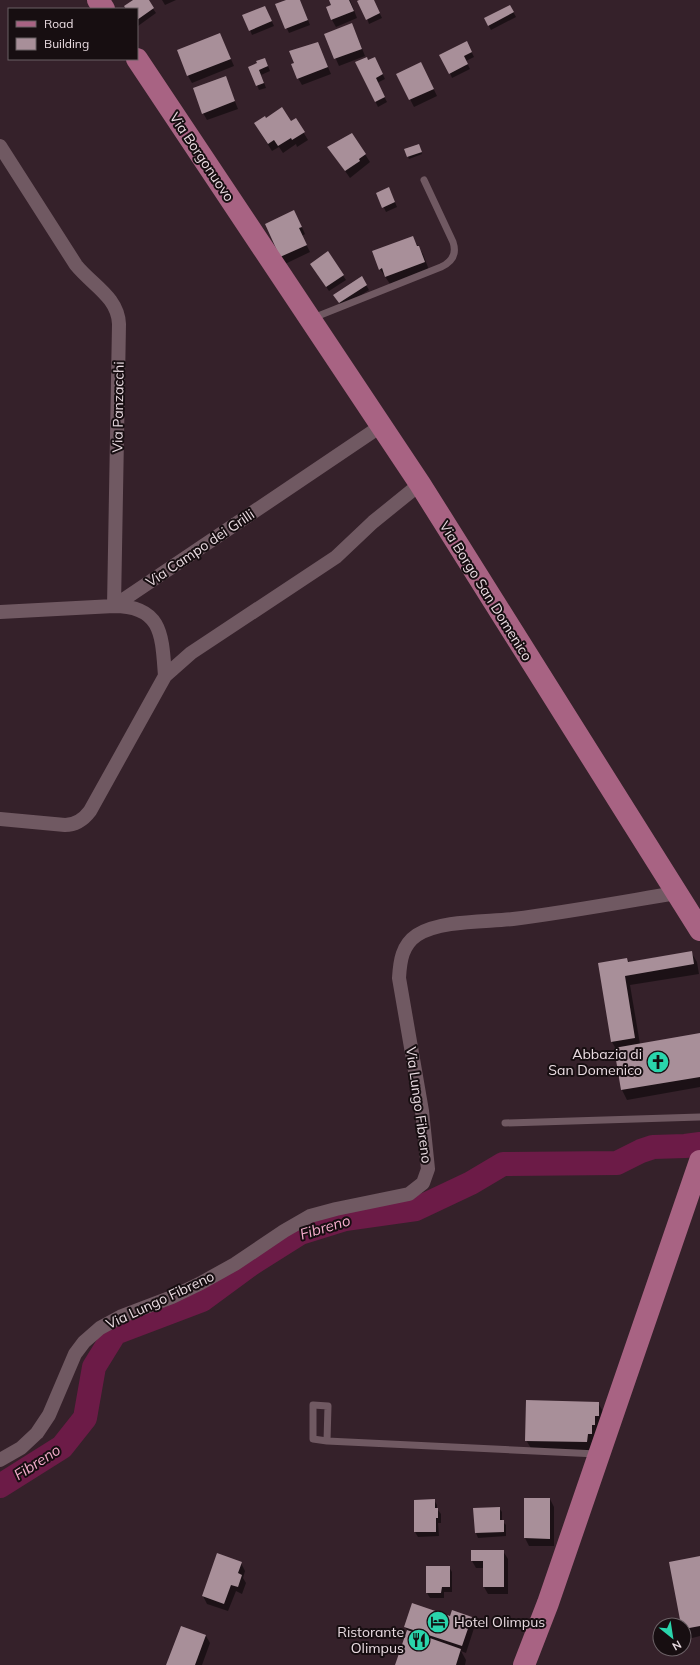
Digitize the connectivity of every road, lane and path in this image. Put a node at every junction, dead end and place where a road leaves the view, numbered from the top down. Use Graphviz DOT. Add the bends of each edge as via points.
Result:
graph roads {
  1 [pos="138,60"];
  2 [pos="0,146"];
  3 [pos="424,180"];
  4 [pos="268,254"];
  5 [pos="311,319"];
  6 [pos="381,426"];
  7 [pos="420,484"];
  8 [pos="114,606"];
  9 [pos="0,612"];
  10 [pos="164,676"];
  11 [pos="0,819"];
  12 [pos="676,893"];
  13 [pos="700,930"];
  14 [pos="700,1117"];
  15 [pos="504,1123"];
  16 [pos="700,1161"];
  17 [pos="327,1440"];
  18 [pos="600,1454"];
  19 [pos="0,1460"];
  20 [pos="524,1665"];
  1 -- 4 [label="main road, Via Borgonuovo"];
  2 -- 8 [label="street, Via Panzacchi" via="76,265 109,296 118,312"];
  3 -- 5 [label="lane" via="453,242 455,251 451,261"];
  4 -- 5 [label="main road, Via Borgo San Domenico"];
  5 -- 6 [label="main road, Via Borgo San Domenico"];
  6 -- 7 [label="main road, Via Borgo San Domenico"];
  6 -- 8 [label="street, Via Campo dei Grilli"];
  7 -- 10 [label="street" via="372,522 336,557 191,653"];
  7 -- 12 [label="main road, Via Borgo San Domenico"];
  8 -- 9 [label="street"];
  8 -- 10 [label="street" via="135,607 153,621 161,638"];
  10 -- 11 [label="street" via="90,811 83,818 74,824 65,825"];
  12 -- 13 [label="main road, Via Borgo San Domenico"];
  12 -- 19 [label="street, Via Lungo Fibreno" via="527,917 444,926 433,928 414,938 406,946 402,956 399,978 422,1110 428,1169 423,1183 409,1194 310,1216 201,1283 122,1316 100,1328 75,1354 51,1411 37,1433 21,1448"];
  14 -- 15 [label="lane"];
  16 -- 18 [label="main road"];
  17 -- 17 [label="lane" via="328,1406 313,1405 313,1439"];
  17 -- 18 [label="lane"];
  18 -- 20 [label="main road"];
}
